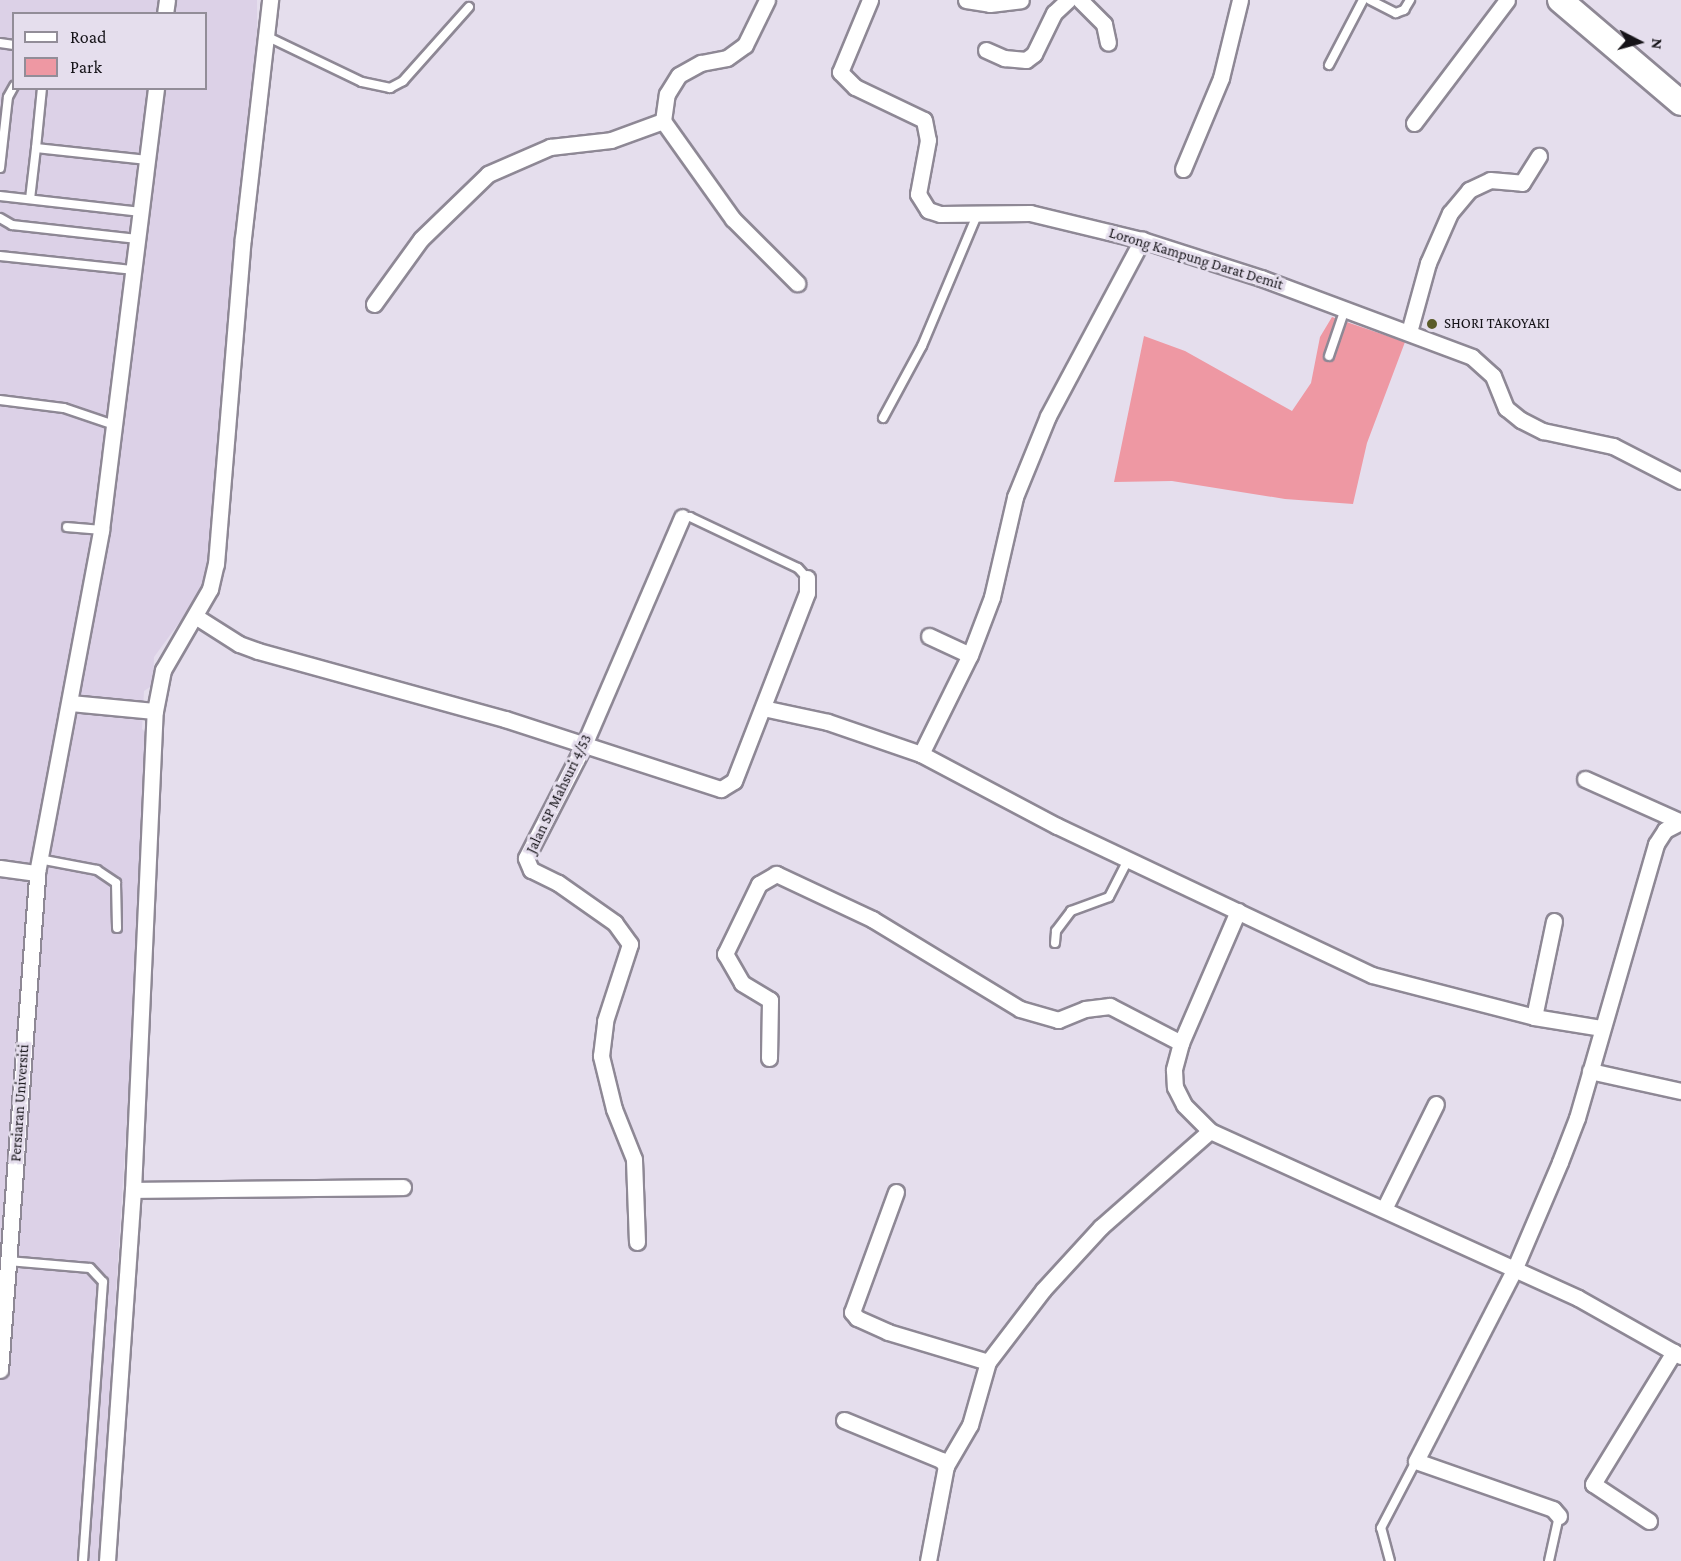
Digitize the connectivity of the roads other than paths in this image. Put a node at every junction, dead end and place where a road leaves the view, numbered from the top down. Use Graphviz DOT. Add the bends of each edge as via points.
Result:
graph roads {
  1 [pos="270,0"];
  2 [pos="767,0"];
  3 [pos="870,0"];
  4 [pos="966,0"];
  5 [pos="1021,0"];
  6 [pos="1068,0"];
  7 [pos="1080,0"];
  8 [pos="1240,0"];
  9 [pos="1363,0"];
  10 [pos="1370,0"];
  11 [pos="1410,0"];
  12 [pos="1507,0"];
  13 [pos="1560,0"];
  14 [pos="469,7"];
  15 [pos="266,36"];
  16 [pos="1108,43"];
  17 [pos="986,50"];
  18 [pos="1329,65"];
  19 [pos="12,90"];
  20 [pos="42,90"];
  21 [pos="156,90"];
  22 [pos="1681,103"];
  23 [pos="663,121"];
  24 [pos="1414,123"];
  25 [pos="36,148"];
  26 [pos="1539,156"];
  27 [pos="147,160"];
  28 [pos="0,168"];
  29 [pos="1183,169"];
  30 [pos="0,196"];
  31 [pos="30,199"];
  32 [pos="141,212"];
  33 [pos="979,212"];
  34 [pos="0,218"];
  35 [pos="137,239"];
  36 [pos="1142,240"];
  37 [pos="0,256"];
  38 [pos="134,270"];
  39 [pos="797,283"];
  40 [pos="374,304"];
  41 [pos="1345,309"];
  42 [pos="1409,332"];
  43 [pos="1329,356"];
  44 [pos="0,400"];
  45 [pos="883,418"];
  46 [pos="114,425"];
  47 [pos="1681,481"];
  48 [pos="682,517"];
  49 [pos="67,527"];
  50 [pos="101,530"];
  51 [pos="807,578"];
  52 [pos="195,616"];
  53 [pos="929,636"];
  54 [pos="970,655"];
  55 [pos="70,703"];
  56 [pos="763,708"];
  57 [pos="155,711"];
  58 [pos="584,746"];
  59 [pos="921,754"];
  60 [pos="1585,779"];
  61 [pos="1681,822"];
  62 [pos="1129,858"];
  63 [pos="38,866"];
  64 [pos="0,868"];
  65 [pos="1238,911"];
  66 [pos="1554,921"];
  67 [pos="117,928"];
  68 [pos="1055,943"];
  69 [pos="1533,1017"];
  70 [pos="1602,1028"];
  71 [pos="1181,1042"];
  72 [pos="769,1058"];
  73 [pos="1590,1071"];
  74 [pos="1681,1092"];
  75 [pos="1436,1104"];
  76 [pos="1210,1131"];
  77 [pos="403,1187"];
  78 [pos="133,1190"];
  79 [pos="896,1192"];
  80 [pos="1384,1209"];
  81 [pos="637,1242"];
  82 [pos="8,1261"];
  83 [pos="1514,1270"];
  84 [pos="1677,1354"];
  85 [pos="988,1362"];
  86 [pos="0,1370"];
  87 [pos="844,1420"];
  88 [pos="1416,1461"];
  89 [pos="946,1466"];
  90 [pos="1559,1516"];
  91 [pos="1649,1521"];
  92 [pos="83,1561"];
  93 [pos="107,1561"];
  94 [pos="928,1561"];
  95 [pos="1390,1561"];
  96 [pos="1549,1561"];
  1 -- 15 [label="street"];
  2 -- 23 [label="street" via="745,45 727,58 701,63 679,75 667,94"];
  3 -- 33 [label="street, Lorong Kampung Darat Demit" via="840,72 855,87 924,120 928,140 918,194 921,203 940,214"];
  4 -- 5 [label="street" via="990,4"];
  6 -- 17 [label="street" via="1054,14 1034,54 1026,60 1004,58"];
  7 -- 16 [label="street" via="1104,24"];
  8 -- 29 [label="street" via="1221,78"];
  9 -- 18 [label="lane"];
  10 -- 11 [label="lane" via="1396,13 1404,10"];
  12 -- 24 [label="street"];
  13 -- 22 [label="main road"];
  14 -- 15 [label="lane" via="404,81 390,88 362,82"];
  15 -- 52 [label="street" via="243,238 216,564 210,589"];
  19 -- 28 [label="lane"];
  20 -- 25 [label="lane"];
  21 -- 27 [label="street, Persiaran Universiti"];
  23 -- 39 [label="street" via="733,219"];
  23 -- 40 [label="street" via="611,140 550,147 488,174 421,239"];
  25 -- 27 [label="lane"];
  25 -- 31 [label="lane"];
  26 -- 42 [label="street" via="1521,183 1490,180 1469,190 1450,213 1428,263"];
  27 -- 32 [label="street, Persiaran Universiti"];
  30 -- 31 [label="lane"];
  31 -- 32 [label="lane"];
  32 -- 35 [label="street, Persiaran Universiti"];
  33 -- 36 [label="street, Lorong Kampung Darat Demit" via="1030,213"];
  33 -- 45 [label="lane" via="922,346"];
  34 -- 35 [label="lane" via="12,225"];
  35 -- 38 [label="street, Persiaran Universiti"];
  36 -- 41 [label="street, Lorong Kampung Darat Demit"];
  36 -- 54 [label="street" via="1048,416 1015,497 992,597"];
  37 -- 38 [label="lane"];
  38 -- 46 [label="street, Persiaran Universiti"];
  41 -- 42 [label="street, Lorong Kampung Darat Demit"];
  41 -- 43 [label="lane"];
  42 -- 47 [label="street, Lorong Kampung Darat Demit" via="1483,364 1493,376 1506,408 1521,420 1543,431 1613,446"];
  44 -- 46 [label="lane" via="64,408"];
  46 -- 50 [label="street, Persiaran Universiti"];
  48 -- 51 [label="lane" via="690,517 798,568"];
  48 -- 58 [label="street, Jalan SP Mahsuri 4/53"];
  49 -- 50 [label="lane"];
  50 -- 55 [label="street, Persiaran Universiti"];
  51 -- 56 [label="street" via="807,593"];
  52 -- 57 [label="street" via="167,660"];
  52 -- 58 [label="street" via="239,644 258,651 505,718"];
  53 -- 54 [label="street"];
  54 -- 59 [label="street"];
  55 -- 57 [label="street"];
  55 -- 63 [label="street, Persiaran Universiti"];
  56 -- 58 [label="street" via="734,781 726,788"];
  56 -- 59 [label="street" via="828,722"];
  57 -- 78 [label="street"];
  58 -- 81 [label="street, Jalan SP Mahsuri 4/53" via="526,858 531,870 558,883 615,923 630,944 605,1021 601,1056 614,1109 634,1159"];
  59 -- 62 [label="street" via="1057,826"];
  60 -- 61 [label="street"];
  61 -- 70 [label="street" via="1665,830 1656,844"];
  62 -- 65 [label="street"];
  62 -- 68 [label="lane" via="1109,897 1071,911 1062,920"];
  63 -- 64 [label="street"];
  63 -- 67 [label="lane" via="97,870 116,883"];
  63 -- 82 [label="street, Persiaran Universiti"];
  65 -- 69 [label="street" via="1372,975"];
  65 -- 71 [label="street"];
  66 -- 69 [label="street"];
  69 -- 70 [label="street"];
  70 -- 73 [label="street"];
  71 -- 72 [label="street" via="1110,1006 1085,1009 1058,1020 1020,1009 872,919 776,874 759,884 725,954 742,983 770,1000"];
  71 -- 76 [label="street" via="1174,1070 1175,1087 1184,1105"];
  73 -- 74 [label="street"];
  73 -- 83 [label="street" via="1573,1129"];
  75 -- 80 [label="street"];
  76 -- 80 [label="street"];
  76 -- 85 [label="street" via="1101,1227 1043,1290"];
  77 -- 78 [label="street"];
  78 -- 93 [label="street"];
  79 -- 85 [label="street" via="852,1312 888,1332"];
  80 -- 83 [label="street"];
  82 -- 86 [label="street, Persiaran Universiti"];
  82 -- 92 [label="lane" via="90,1268 103,1282"];
  83 -- 84 [label="street" via="1578,1298"];
  83 -- 88 [label="street"];
  84 -- 91 [label="street" via="1593,1484"];
  85 -- 89 [label="street" via="970,1425"];
  87 -- 89 [label="street" via="941,1460"];
  88 -- 90 [label="street" via="1553,1509"];
  88 -- 95 [label="lane" via="1381,1528"];
  89 -- 94 [label="street"];
  90 -- 96 [label="lane"];
}
